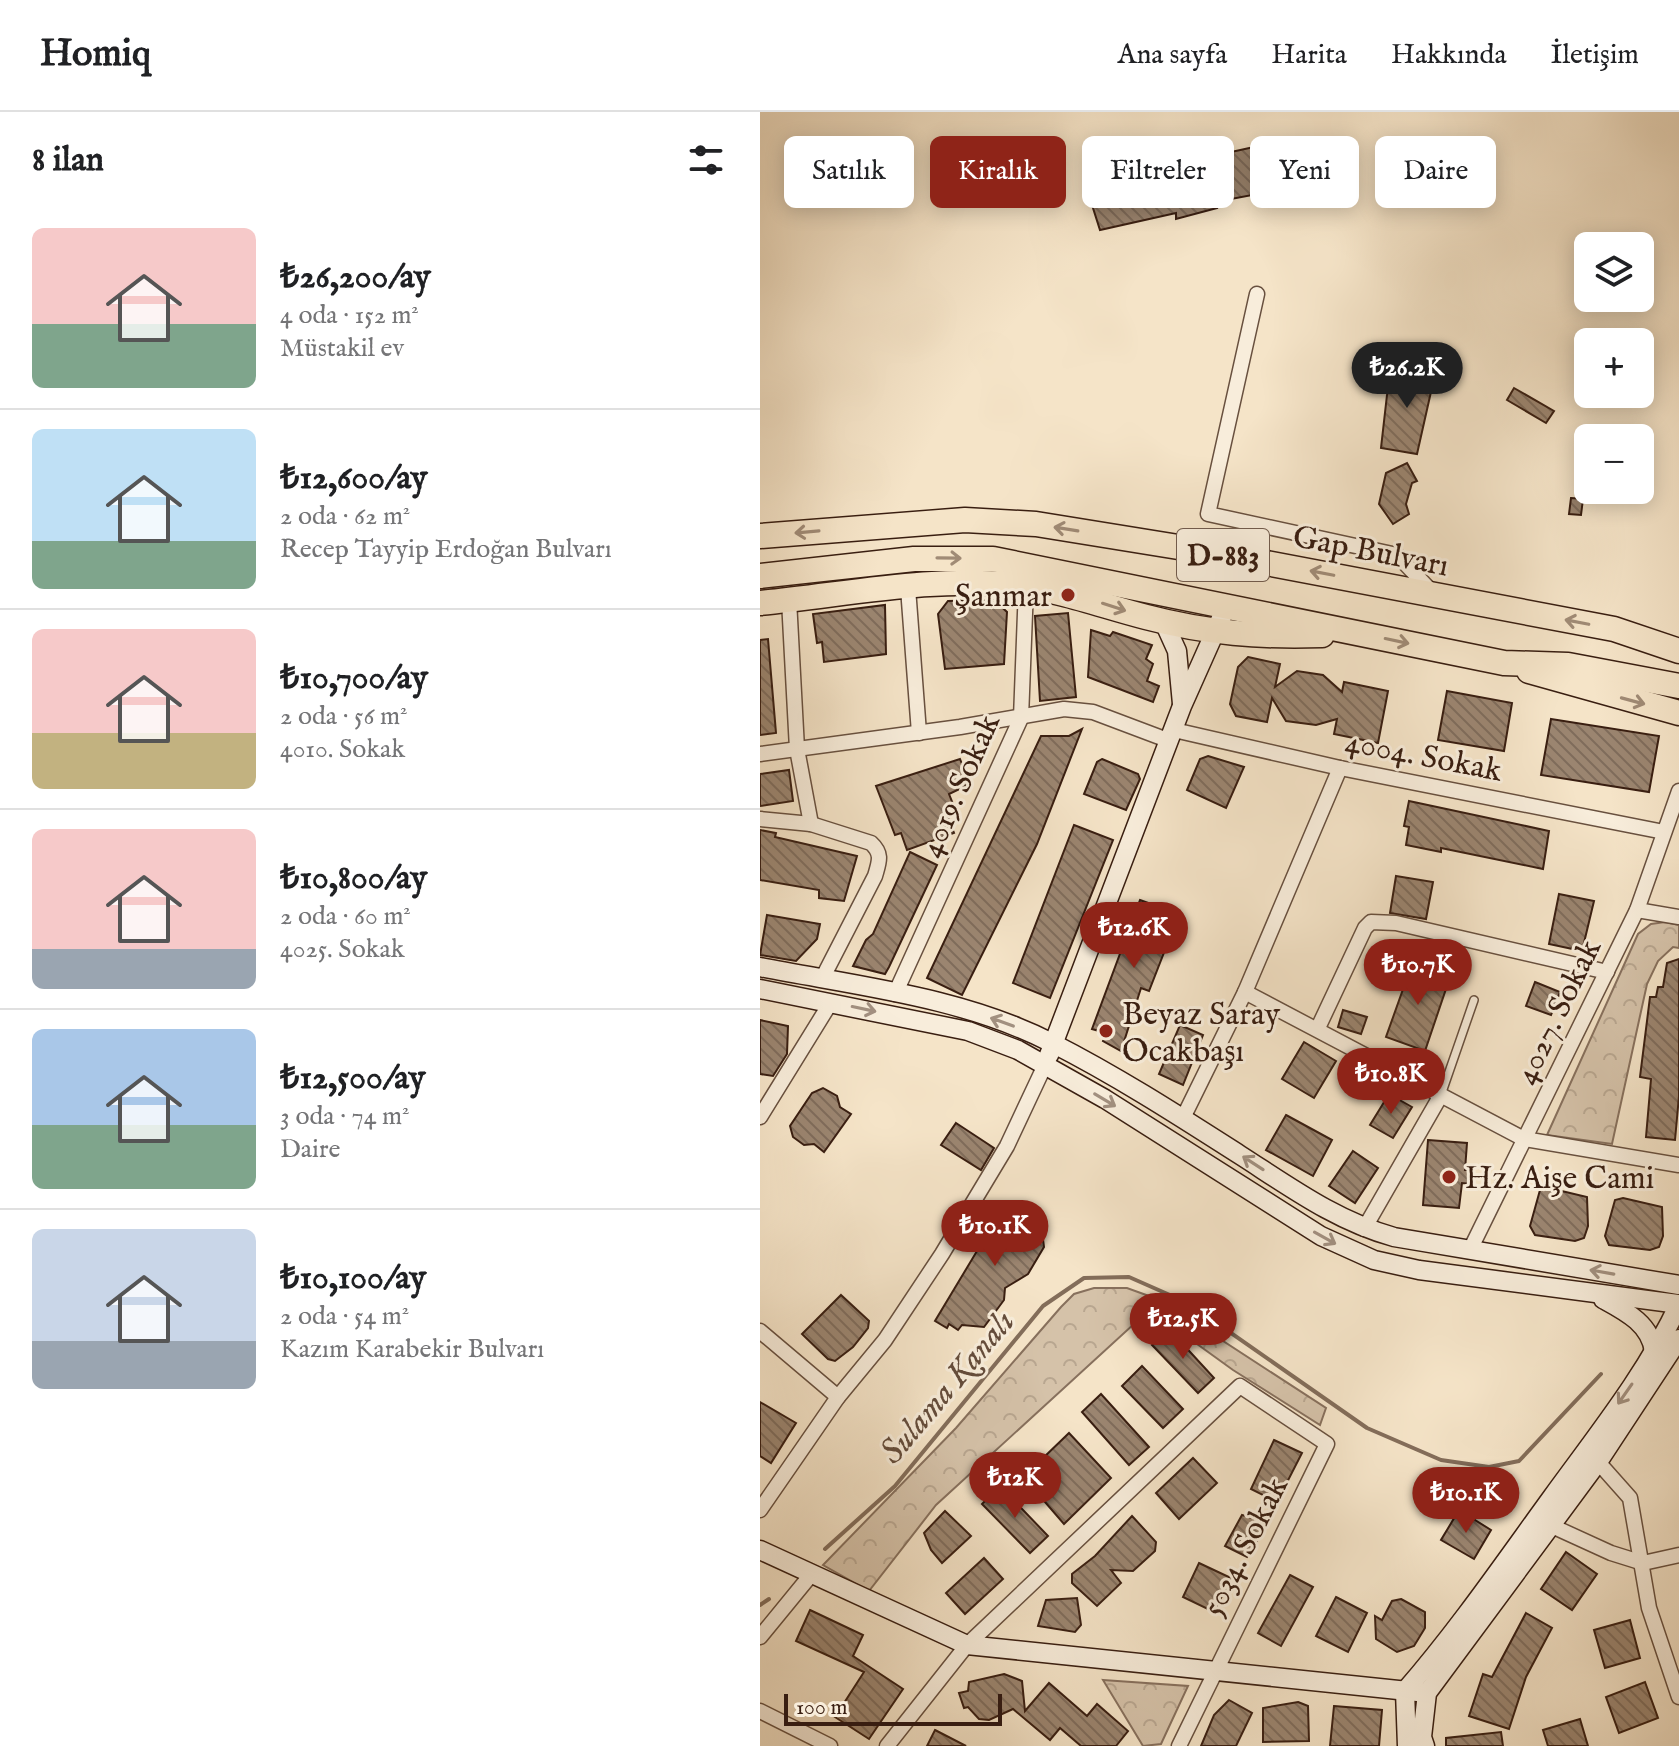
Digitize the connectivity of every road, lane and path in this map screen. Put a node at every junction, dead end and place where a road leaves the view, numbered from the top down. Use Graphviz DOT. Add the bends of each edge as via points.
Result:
graph roads {
  1 [pos="1257,294"];
  2 [pos="760,536"];
  3 [pos="880,563"];
  4 [pos="760,576"];
  5 [pos="947,582"];
  6 [pos="1026,587"];
  7 [pos="908,588"];
  8 [pos="1435,595"];
  9 [pos="789,600"];
  10 [pos="760,603"];
  11 [pos="1227,605"];
  12 [pos="1163,620"];
  13 [pos="1614,629"];
  14 [pos="1217,630"];
  15 [pos="1679,632"];
  16 [pos="1360,634"];
  17 [pos="1679,651"];
  18 [pos="1504,663"];
  19 [pos="1679,686"];
  20 [pos="1182,706"];
  21 [pos="1679,713"];
  22 [pos="1021,718"];
  23 [pos="919,733"];
  24 [pos="1172,735"];
  25 [pos="797,749"];
  26 [pos="760,754"];
  27 [pos="1340,768"];
  28 [pos="1679,791"];
  29 [pos="1676,814"];
  30 [pos="760,819"];
  31 [pos="811,824"];
  32 [pos="1664,832"];
  33 [pos="1637,910"];
  34 [pos="1679,917"];
  35 [pos="760,967"];
  36 [pos="1607,972"];
  37 [pos="822,979"];
  38 [pos="760,989"];
  39 [pos="1245,992"];
  40 [pos="895,994"];
  41 [pos="1474,1000"];
  42 [pos="831,1002"];
  43 [pos="1318,1028"];
  44 [pos="1054,1044"];
  45 [pos="1045,1065"];
  46 [pos="1441,1095"];
  47 [pos="760,1117"];
  48 [pos="1183,1118"];
  49 [pos="1524,1139"];
  50 [pos="1679,1165"];
  51 [pos="1364,1229"];
  52 [pos="1470,1250"];
  53 [pos="1679,1285"];
  54 [pos="1593,1293"];
  55 [pos="1679,1304"];
  56 [pos="760,1331"];
  57 [pos="1679,1339"];
  58 [pos="1654,1352"];
  59 [pos="838,1397"];
  60 [pos="1598,1462"];
  61 [pos="760,1510"];
  62 [pos="1542,1522"];
  63 [pos="760,1550"];
  64 [pos="1679,1555"];
  65 [pos="1643,1563"];
  66 [pos="810,1576"];
  67 [pos="760,1637"];
  68 [pos="967,1645"];
  69 [pos="1212,1672"];
  70 [pos="1405,1691"];
  71 [pos="1427,1693"];
  72 [pos="1679,1697"];
  73 [pos="760,1711"];
  74 [pos="830,1746"];
  75 [pos="887,1746"];
  76 [pos="1179,1746"];
  77 [pos="1407,1746"];
  78 [pos="1425,1746"];
  1 -- 8 [label="street" via="1208,514 1397,555"];
  8 -- 2 [label="highway, Gap Bulvarı / D-883, one-way" via="1036,524 965,520"];
  3 -- 4 [label="highway"];
  3 -- 5 [label="main road"];
  3 -- 11 [label="highway, one-way" via="993,559"];
  5 -- 6 [label="highway"];
  5 -- 7 [label="highway"];
  6 -- 12 [label="highway, one-way"];
  6 -- 22 [label="street, 4019. Sokak"];
  7 -- 9 [label="highway"];
  7 -- 23 [label="street"];
  13 -- 8 [label="highway, Gap Bulvarı / D-883, one-way"];
  9 -- 10 [label="highway"];
  9 -- 25 [label="street"];
  11 -- 14 [label="main road"];
  11 -- 16 [label="highway"];
  12 -- 14 [label="highway"];
  12 -- 20 [label="main road" via="1177,651"];
  13 -- 15 [label="highway"];
  13 -- 17 [label="highway, Gap Bulvarı / D-883"];
  14 -- 16 [label="highway" via="1252,637"];
  14 -- 20 [label="main road"];
  16 -- 18 [label="highway, one-way"];
  18 -- 19 [label="highway" via="1568,665"];
  18 -- 21 [label="highway, one-way"];
  20 -- 24 [label="main road"];
  22 -- 23 [label="street, 4004. Sokak"];
  22 -- 24 [label="street, 4004. Sokak" via="1064,709 1093,712"];
  22 -- 40 [label="street, 4019. Sokak"];
  23 -- 25 [label="street, 4004. Sokak"];
  24 -- 27 [label="street, 4004. Sokak"];
  24 -- 44 [label="main road"];
  25 -- 26 [label="street, 4004. Sokak"];
  25 -- 31 [label="street"];
  27 -- 32 [label="street, 4004. Sokak"];
  27 -- 39 [label="street"];
  28 -- 29 [label="street, 4027. Sokak"];
  29 -- 32 [label="street, 4027. Sokak"];
  30 -- 31 [label="street"];
  31 -- 37 [label="street" via="871,843 881,858"];
  32 -- 33 [label="street, 4027. Sokak"];
  33 -- 34 [label="street"];
  33 -- 36 [label="street, 4027. Sokak"];
  35 -- 37 [label="main road"];
  36 -- 43 [label="street" via="1396,923 1371,922"];
  36 -- 49 [label="street, 4027. Sokak"];
  37 -- 40 [label="main road"];
  38 -- 42 [label="main road"];
  39 -- 43 [label="street"];
  39 -- 48 [label="street"];
  44 -- 40 [label="main road, one-way" via="974,1011"];
  41 -- 46 [label="lane"];
  42 -- 45 [label="main road, one-way" via="968,1031"];
  42 -- 47 [label="street"];
  43 -- 46 [label="street"];
  44 -- 45 [label="main road"];
  44 -- 48 [label="main road"];
  45 -- 54 [label="main road, one-way" via="1345,1249 1419,1270"];
  45 -- 59 [label="street" via="1007,1146 942,1254 885,1340"];
  46 -- 49 [label="street"];
  46 -- 51 [label="street"];
  51 -- 48 [label="main road, one-way"];
  49 -- 50 [label="street"];
  49 -- 52 [label="street, 4027. Sokak"];
  51 -- 52 [label="main road"];
  53 -- 52 [label="main road, one-way"];
  54 -- 55 [label="main road"];
  54 -- 58 [label="main road" via="1642,1324"];
  55 -- 58 [label="main road"];
  56 -- 59 [label="street"];
  57 -- 60 [label="main road"];
  58 -- 62 [label="main road, one-way"];
  59 -- 61 [label="street"];
  60 -- 62 [label="main road"];
  60 -- 65 [label="street" via="1630,1498"];
  62 -- 65 [label="street"];
  62 -- 70 [label="main road"];
  62 -- 71 [label="main road"];
  63 -- 66 [label="main road"];
  64 -- 65 [label="street"];
  65 -- 72 [label="street" via="1649,1608"];
  66 -- 67 [label="street"];
  66 -- 68 [label="main road"];
  68 -- 69 [label="main road"];
  68 -- 69 [label="street, 5034. Sokak" via="1240,1386 1327,1444"];
  68 -- 75 [label="street"];
  69 -- 70 [label="main road"];
  69 -- 76 [label="street, 5034. Sokak"];
  70 -- 71 [label="main road"];
  70 -- 77 [label="main road"];
  71 -- 78 [label="main road"];
  73 -- 74 [label="street"];
}
